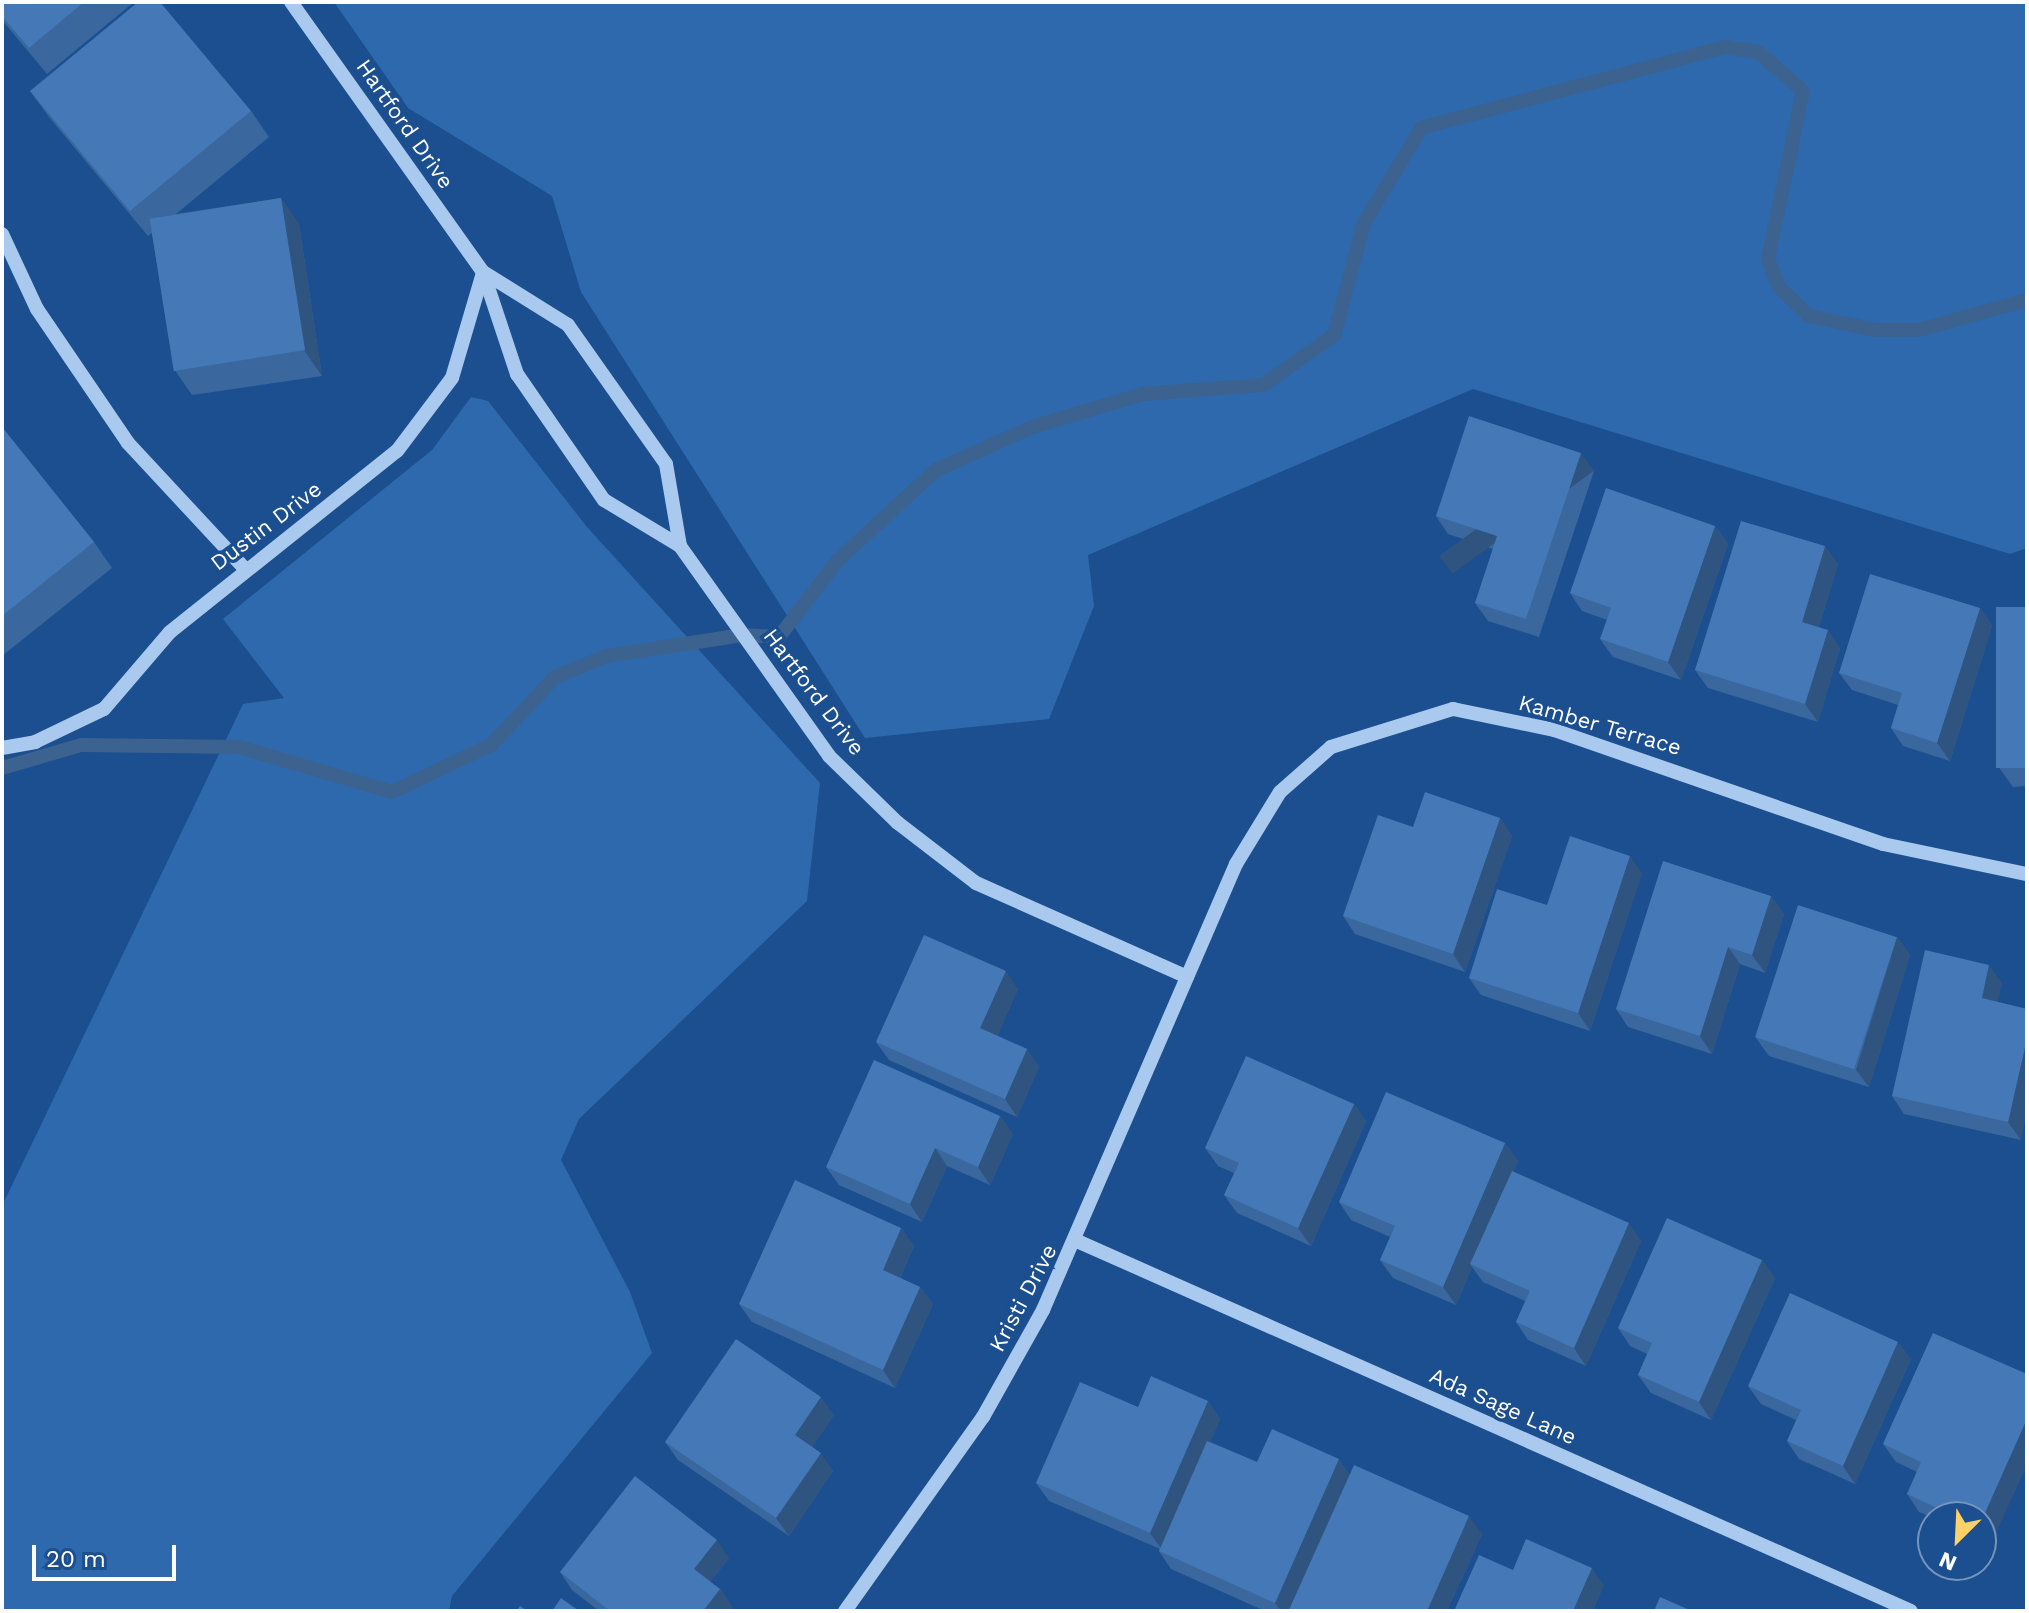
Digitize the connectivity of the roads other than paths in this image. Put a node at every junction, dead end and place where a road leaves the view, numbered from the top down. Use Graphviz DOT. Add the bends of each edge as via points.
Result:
graph roads {
  1 [pos="291,2"];
  2 [pos="2,234"];
  3 [pos="483,272"];
  4 [pos="680,546"];
  5 [pos="244,568"];
  6 [pos="2,748"];
  7 [pos="2027,874"];
  8 [pos="1187,977"];
  9 [pos="1077,1241"];
  10 [pos="845,1611"];
  11 [pos="1911,1611"];
  1 -- 3 [label="street, Hartford Drive"];
  2 -- 5 [label="street" via="37,309 128,443"];
  3 -- 4 [label="street, Hartford Drive" via="517,374 604,500"];
  3 -- 4 [label="street, Hartford Drive" via="568,325 666,464"];
  3 -- 5 [label="street, Dustin Drive" via="452,378 397,451"];
  4 -- 8 [label="street, Hartford Drive" via="829,756 898,823 976,883"];
  5 -- 6 [label="street, Dustin Drive" via="170,632 104,709 35,742"];
  7 -- 8 [label="street, Kamber Terrace" via="1883,844 1554,730 1453,709 1331,747 1280,792 1236,864"];
  8 -- 9 [label="street, Kristi Drive"];
  9 -- 10 [label="street, Kristi Drive" via="983,1417"];
  9 -- 11 [label="street, Ada Sage Lane"];
}
